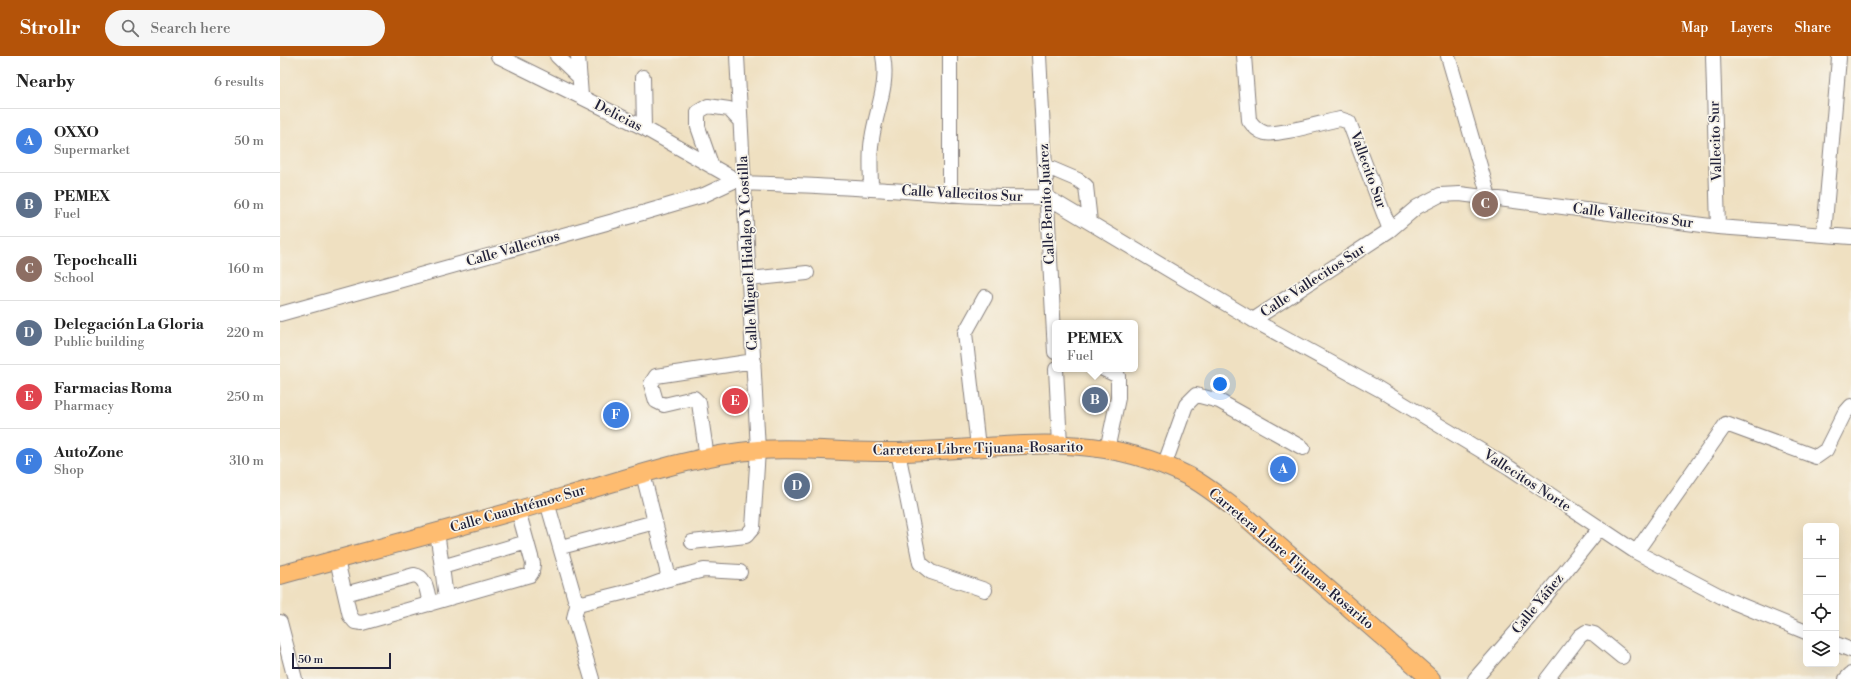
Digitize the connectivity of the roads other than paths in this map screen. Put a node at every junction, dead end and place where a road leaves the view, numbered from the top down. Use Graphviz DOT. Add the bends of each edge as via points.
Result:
graph roads {
  1 [pos="498,56"];
  2 [pos="557,56"];
  3 [pos="578,56"];
  4 [pos="737,56"];
  5 [pos="883,56"];
  6 [pos="950,56"];
  7 [pos="1039,56"];
  8 [pos="1244,56"];
  9 [pos="1448,56"];
  10 [pos="1713,56"];
  11 [pos="1839,58"];
  12 [pos="643,77"];
  13 [pos="580,78"];
  14 [pos="581,96"];
  15 [pos="740,121"];
  16 [pos="644,128"];
  17 [pos="1045,166"];
  18 [pos="712,167"];
  19 [pos="739,182"];
  20 [pos="871,189"];
  21 [pos="950,195"];
  22 [pos="1048,197"];
  23 [pos="1489,197"];
  24 [pos="1090,222"];
  25 [pos="1718,226"];
  26 [pos="1390,230"];
  27 [pos="1824,234"];
  28 [pos="1851,237"];
  29 [pos="807,273"];
  30 [pos="749,279"];
  31 [pos="985,297"];
  32 [pos="280,314"];
  33 [pos="1054,320"];
  34 [pos="1253,320"];
  35 [pos="754,361"];
  36 [pos="1056,372"];
  37 [pos="1109,372"];
  38 [pos="1851,406"];
  39 [pos="1060,444"];
  40 [pos="978,447"];
  41 [pos="1303,448"];
  42 [pos="758,450"];
  43 [pos="1107,450"];
  44 [pos="898,452"];
  45 [pos="707,458"];
  46 [pos="1164,466"];
  47 [pos="643,474"];
  48 [pos="547,502"];
  49 [pos="518,510"];
  50 [pos="655,522"];
  51 [pos="1599,529"];
  52 [pos="437,532"];
  53 [pos="527,542"];
  54 [pos="692,542"];
  55 [pos="561,547"];
  56 [pos="1636,552"];
  57 [pos="337,560"];
  58 [pos="442,567"];
  59 [pos="740,572"];
  60 [pos="280,575"];
  61 [pos="665,580"];
  62 [pos="985,590"];
  63 [pos="345,594"];
  64 [pos="446,598"];
  65 [pos="578,602"];
  66 [pos="430,604"];
  67 [pos="280,622"];
  68 [pos="1804,631"];
  69 [pos="1622,657"];
  70 [pos="1851,674"];
  71 [pos="296,679"];
  72 [pos="592,679"];
  73 [pos="1431,679"];
  74 [pos="1475,679"];
  75 [pos="1547,679"];
  76 [pos="1846,679"];
  1 -- 14 [label="street, Delicias"];
  2 -- 13 [label="street"];
  3 -- 13 [label="street"];
  4 -- 15 [label="street, Calle Miguel Hidalgo Y Costilla"];
  5 -- 20 [label="street" via="886,67 885,87 872,140"];
  6 -- 21 [label="street"];
  7 -- 17 [label="street, Calle Benito Juárez"];
  8 -- 26 [label="street, Vallecito Sur" via="1249,120 1260,132 1273,134 1340,119 1349,122"];
  9 -- 23 [label="street"];
  10 -- 25 [label="street, Vallecito Sur"];
  11 -- 27 [label="street"];
  12 -- 16 [label="street"];
  13 -- 14 [label="street"];
  14 -- 16 [label="street, Delicias"];
  15 -- 18 [label="street" via="729,110 708,106 698,112 698,127"];
  15 -- 19 [label="street, Calle Miguel Hidalgo Y Costilla"];
  16 -- 18 [label="street, Delicias"];
  17 -- 22 [label="street, Calle Benito Juárez"];
  17 -- 24 [label="street" via="1086,186"];
  18 -- 19 [label="street, Delicias"];
  19 -- 20 [label="street, Calle Vallecitos Sur"];
  19 -- 30 [label="street, Calle Miguel Hidalgo Y Costilla"];
  19 -- 32 [label="street, Calle Vallecitos" via="646,212"];
  20 -- 21 [label="street, Calle Vallecitos Sur"];
  21 -- 22 [label="street, Calle Vallecitos Sur"];
  22 -- 24 [label="street, Calle Vallecitos Sur"];
  22 -- 33 [label="street, Calle Benito Juárez"];
  23 -- 25 [label="street, Calle Vallecitos Sur"];
  23 -- 26 [label="street, Calle Vallecitos Sur" via="1440,195 1417,207"];
  24 -- 34 [label="street, Calle Vallecitos Sur"];
  25 -- 27 [label="street, Calle Vallecitos Sur"];
  26 -- 34 [label="street, Calle Vallecitos Sur"];
  27 -- 28 [label="street, Calle Vallecitos Sur"];
  29 -- 30 [label="street"];
  30 -- 35 [label="street, Calle Miguel Hidalgo Y Costilla"];
  31 -- 40 [label="street" via="965,332"];
  34 -- 51 [label="street, Vallecitos Norte" via="1386,393 1510,468"];
  35 -- 42 [label="street, Calle Miguel Hidalgo Y Costilla"];
  35 -- 45 [label="street" via="656,376 651,384 656,401 664,405 694,398 699,403"];
  36 -- 39 [label="street"];
  37 -- 43 [label="street" via="1118,376 1118,398"];
  38 -- 56 [label="street" via="1844,414 1826,450 1816,457 1726,424"];
  39 -- 40 [label="main road, Carretera Libre Tijuana-Rosarito"];
  39 -- 43 [label="main road, Carretera Libre Tijuana-Rosarito"];
  40 -- 44 [label="main road, Carretera Libre Tijuana-Rosarito"];
  41 -- 46 [label="street" via="1220,401 1196,395 1186,405"];
  42 -- 44 [label="main road, Carretera Libre Tijuana-Rosarito"];
  42 -- 45 [label="main road, Calle Cuauhtémoc Sur"];
  42 -- 54 [label="street, Calle Miguel Hidalgo Y Costilla" via="753,528 746,536"];
  43 -- 46 [label="main road, Carretera Libre Tijuana-Rosarito" via="1130,454"];
  44 -- 62 [label="street" via="920,563 931,572"];
  45 -- 47 [label="main road, Calle Cuauhtémoc Sur"];
  46 -- 73 [label="main road, Carretera Libre Tijuana-Rosarito" via="1208,488 1241,513"];
  47 -- 48 [label="main road, Calle Cuauhtémoc Sur"];
  47 -- 50 [label="street"];
  48 -- 49 [label="main road, Calle Cuauhtémoc Sur"];
  48 -- 55 [label="street"];
  49 -- 52 [label="main road, Calle Cuauhtémoc Sur"];
  49 -- 53 [label="street"];
  50 -- 55 [label="street"];
  50 -- 61 [label="street" via="668,570"];
  51 -- 56 [label="street, Vallecitos Norte"];
  51 -- 74 [label="street, Calle Yáñez"];
  52 -- 57 [label="main road, Calle Cuauhtémoc Sur"];
  52 -- 58 [label="street"];
  53 -- 58 [label="street"];
  53 -- 64 [label="street" via="533,564 530,575"];
  55 -- 65 [label="street" via="573,596"];
  56 -- 68 [label="street, Vallecitos Norte" via="1726,599"];
  57 -- 60 [label="main road, Calle Cuauhtémoc Sur"];
  57 -- 63 [label="street"];
  58 -- 64 [label="street"];
  59 -- 61 [label="street" via="704,570"];
  61 -- 65 [label="street" via="646,587"];
  63 -- 66 [label="street" via="414,575 424,581"];
  63 -- 66 [label="street" via="350,616 358,624"];
  64 -- 66 [label="street"];
  65 -- 72 [label="street" via="574,618"];
  67 -- 71 [label="street"];
  69 -- 75 [label="street" via="1594,634 1586,632 1580,636"];
  70 -- 76 [label="street"];
}
